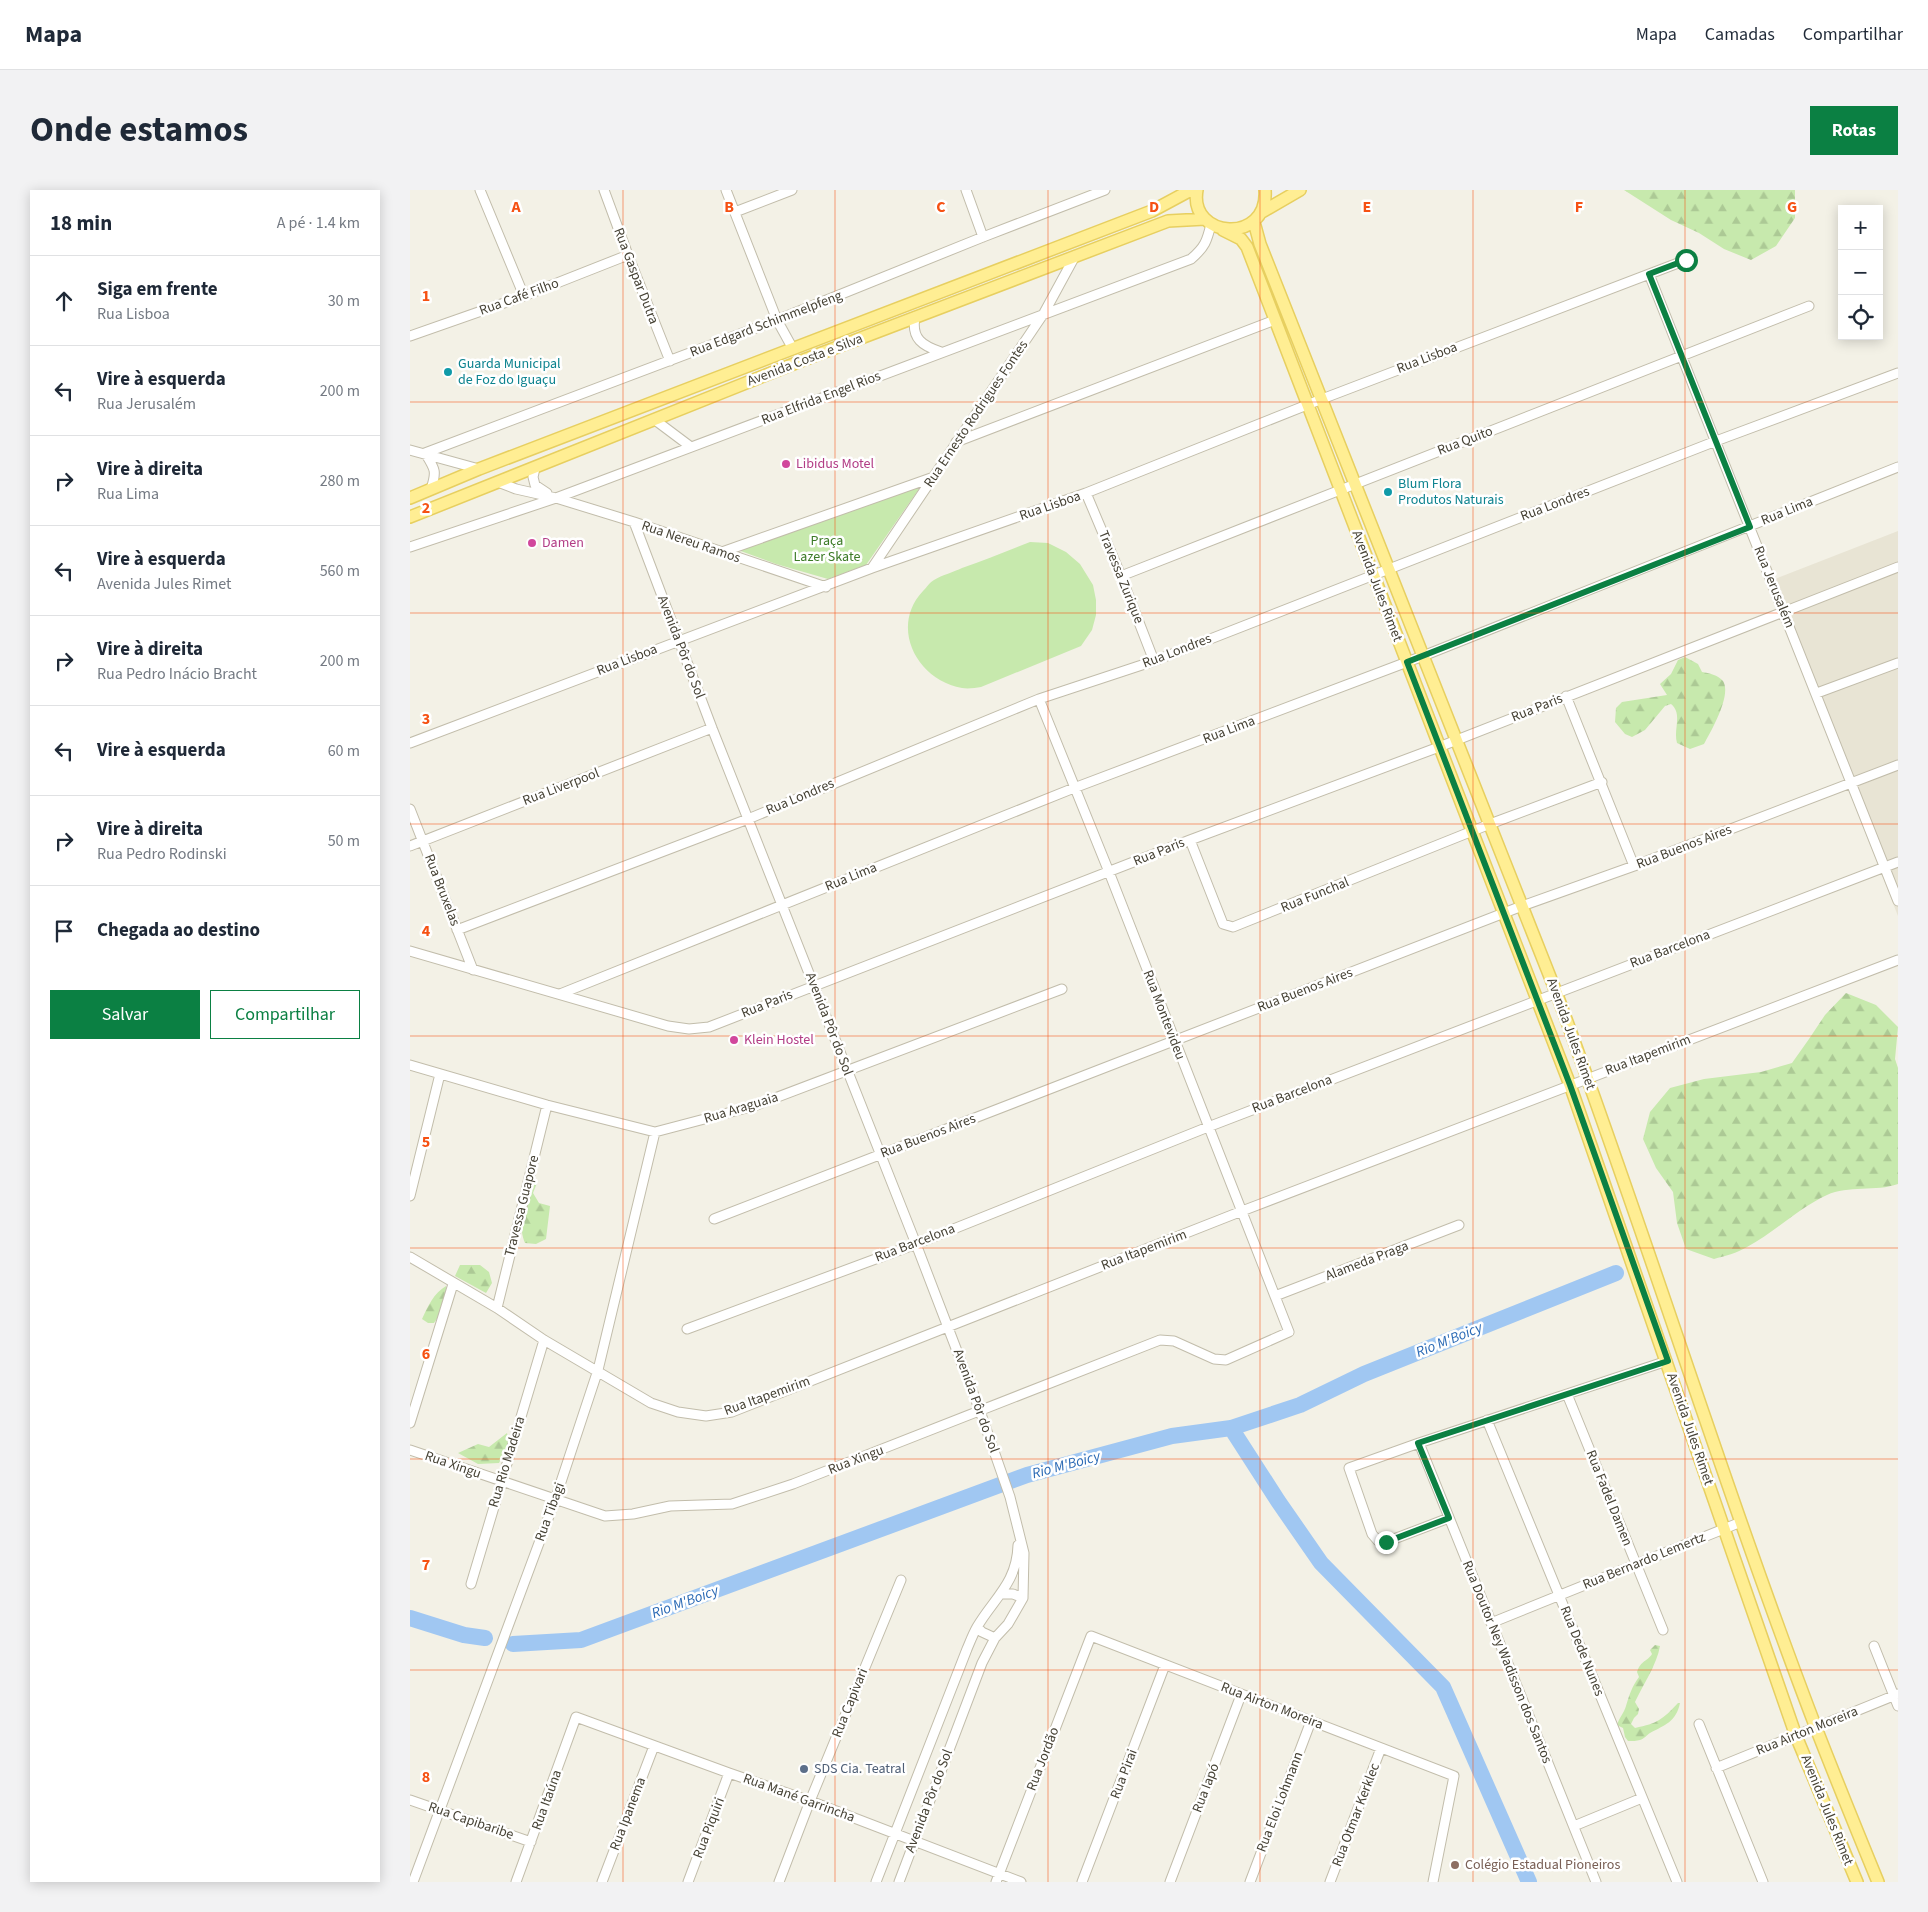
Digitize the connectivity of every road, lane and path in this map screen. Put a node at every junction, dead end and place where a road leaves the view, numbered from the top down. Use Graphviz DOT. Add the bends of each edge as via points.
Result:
graph roads {
  1 [pos="480,190"];
  2 [pos="604,190"];
  3 [pos="726,190"];
  4 [pos="792,190"];
  5 [pos="966,190"];
  6 [pos="1191,190"];
  7 [pos="1198,190"];
  8 [pos="1300,190"];
  9 [pos="1101,191"];
  10 [pos="1269,191"];
  11 [pos="734,212"];
  12 [pos="1262,212"];
  13 [pos="1208,221"];
  14 [pos="1254,222"];
  15 [pos="1223,230"];
  16 [pos="983,237"];
  17 [pos="628,255"];
  18 [pos="1076,256"];
  19 [pos="1686,260"];
  20 [pos="1649,274"];
  21 [pos="524,296"];
  22 [pos="1809,306"];
  23 [pos="1044,313"];
  24 [pos="915,318"];
  25 [pos="777,320"];
  26 [pos="1275,320"];
  27 [pos="411,333"];
  28 [pos="793,349"];
  29 [pos="941,352"];
  30 [pos="1683,356"];
  31 [pos="670,361"];
  32 [pos="1898,373"];
  33 [pos="1322,398"];
  34 [pos="1308,405"];
  35 [pos="655,420"];
  36 [pos="1716,440"];
  37 [pos="956,442"];
  38 [pos="691,447"];
  39 [pos="410,450"];
  40 [pos="424,453"];
  41 [pos="1898,466"];
  42 [pos="479,468"];
  43 [pos="535,468"];
  44 [pos="932,478"];
  45 [pos="498,482"];
  46 [pos="1354,484"];
  47 [pos="431,489"];
  48 [pos="1340,491"];
  49 [pos="1086,493"];
  50 [pos="410,498"];
  51 [pos="556,498"];
  52 [pos="410,517"];
  53 [pos="634,522"];
  54 [pos="1750,527"];
  55 [pos="410,547"];
  56 [pos="722,552"];
  57 [pos="1898,567"];
  58 [pos="872,568"];
  59 [pos="1388,569"];
  60 [pos="1373,575"];
  61 [pos="1121,576"];
  62 [pos="826,587"];
  63 [pos="1783,612"];
  64 [pos="678,640"];
  65 [pos="1423,656"];
  66 [pos="1154,661"];
  67 [pos="1407,662"];
  68 [pos="1898,663"];
  69 [pos="1817,694"];
  70 [pos="1566,696"];
  71 [pos="1039,699"];
  72 [pos="712,728"];
  73 [pos="1457,740"];
  74 [pos="410,743"];
  75 [pos="1439,747"];
  76 [pos="1898,765"];
  77 [pos="1602,782"];
  78 [pos="1851,783"];
  79 [pos="1074,788"];
  80 [pos="410,809"];
  81 [pos="748,819"];
  82 [pos="1490,824"];
  83 [pos="1472,832"];
  84 [pos="1190,840"];
  85 [pos="422,841"];
  86 [pos="410,846"];
  87 [pos="1898,862"];
  88 [pos="1634,866"];
  89 [pos="1884,867"];
  90 [pos="1109,872"];
  91 [pos="1898,901"];
  92 [pos="783,904"];
  93 [pos="1522,906"];
  94 [pos="1504,913"];
  95 [pos="457,930"];
  96 [pos="410,951"];
  97 [pos="1898,960"];
  98 [pos="473,970"];
  99 [pos="814,985"];
  100 [pos="1062,989"];
  101 [pos="1556,992"];
  102 [pos="560,994"];
  103 [pos="1537,1000"];
  104 [pos="1174,1041"];
  105 [pos="410,1065"];
  106 [pos="847,1071"];
  107 [pos="440,1074"];
  108 [pos="1588,1078"];
  109 [pos="1570,1085"];
  110 [pos="547,1105"];
  111 [pos="1208,1127"];
  112 [pos="655,1132"];
  113 [pos="880,1155"];
  114 [pos="410,1196"];
  115 [pos="1242,1211"];
  116 [pos="714,1219"];
  117 [pos="1459,1225"];
  118 [pos="916,1244"];
  119 [pos="410,1257"];
  120 [pos="453,1284"];
  121 [pos="1275,1296"];
  122 [pos="497,1308"];
  123 [pos="948,1327"];
  124 [pos="687,1329"];
  125 [pos="1289,1332"];
  126 [pos="544,1340"];
  127 [pos="1668,1361"];
  128 [pos="598,1370"];
  129 [pos="1567,1394"];
  130 [pos="980,1411"];
  131 [pos="1487,1420"];
  132 [pos="410,1423"];
  133 [pos="1418,1443"];
  134 [pos="410,1450"];
  135 [pos="501,1481"];
  136 [pos="555,1500"];
  137 [pos="1449,1518"];
  138 [pos="1742,1522"];
  139 [pos="1018,1527"];
  140 [pos="1724,1529"];
  141 [pos="1636,1564"];
  142 [pos="901,1580"];
  143 [pos="471,1584"];
  144 [pos="1001,1594"];
  145 [pos="1559,1595"];
  146 [pos="1023,1598"];
  147 [pos="1491,1623"];
  148 [pos="977,1627"];
  149 [pos="1663,1630"];
  150 [pos="1091,1636"];
  151 [pos="995,1638"];
  152 [pos="1874,1646"];
  153 [pos="1165,1665"];
  154 [pos="1241,1695"];
  155 [pos="1896,1695"];
  156 [pos="1898,1706"];
  157 [pos="576,1717"];
  158 [pos="1311,1721"];
  159 [pos="1699,1724"];
  160 [pos="1816,1728"];
  161 [pos="1796,1736"];
  162 [pos="654,1746"];
  163 [pos="1381,1748"];
  164 [pos="1716,1768"];
  165 [pos="729,1774"];
  166 [pos="1642,1798"];
  167 [pos="410,1800"];
  168 [pos="810,1801"];
  169 [pos="439,1810"];
  170 [pos="1574,1826"];
  171 [pos="895,1834"];
  172 [pos="914,1841"];
  173 [pos="531,1842"];
  174 [pos="997,1878"];
  175 [pos="413,1882"];
  176 [pos="516,1882"];
  177 [pos="602,1882"];
  178 [pos="688,1882"];
  179 [pos="779,1882"];
  180 [pos="876,1882"];
  181 [pos="899,1882"];
  182 [pos="1020,1882"];
  183 [pos="1082,1882"];
  184 [pos="1170,1882"];
  185 [pos="1250,1882"];
  186 [pos="1330,1882"];
  187 [pos="1433,1882"];
  188 [pos="1596,1882"];
  189 [pos="1677,1882"];
  190 [pos="1763,1882"];
  191 [pos="1856,1882"];
  192 [pos="1878,1882"];
  1 -- 21 [label="street"];
  2 -- 17 [label="street, Rua Gaspar Dutra"];
  3 -- 11 [label="street"];
  4 -- 11 [label="street"];
  5 -- 16 [label="street"];
  6 -- 28 [label="main road, Avenida Costa e Silva" via="1152,211"];
  7 -- 13 [label="main road" via="1198,208"];
  8 -- 12 [label="main road"];
  9 -- 16 [label="street, Rua Edgard Schimmelpfeng"];
  10 -- 12 [label="main road"];
  11 -- 25 [label="street"];
  12 -- 14 [label="main road"];
  13 -- 15 [label="main road"];
  13 -- 18 [label="main road, Avenida Costa e Silva" via="1168,221"];
  13 -- 23 [label="street, Rua Elfrida Engel Rios" via="1208,239 1191,259"];
  14 -- 15 [label="main road" via="1240,230"];
  14 -- 33 [label="main road, Avenida Jules Rimet"];
  15 -- 26 [label="main road, Avenida Jules Rimet" via="1247,247"];
  16 -- 25 [label="street, Rua Edgard Schimmelpfeng"];
  17 -- 21 [label="street, Rua Café Filho"];
  17 -- 31 [label="street, Rua Gaspar Dutra"];
  18 -- 23 [label="street, Rua Ernesto Rodrigues Fontes"];
  18 -- 24 [label="main road, Avenida Costa e Silva"];
  19 -- 20 [label="street, Rua Lisboa"];
  20 -- 30 [label="street, Rua Jerusalém"];
  20 -- 33 [label="street, Rua Lisboa"];
  21 -- 27 [label="street, Rua Café Filho"];
  22 -- 30 [label="street, Rua Quito"];
  23 -- 29 [label="street, Rua Elfrida Engel Rios"];
  23 -- 37 [label="street, Rua Ernesto Rodrigues Fontes"];
  24 -- 29 [label="street" via="913,328 917,338 928,348"];
  24 -- 35 [label="main road, Avenida Costa e Silva"];
  25 -- 28 [label="street"];
  25 -- 31 [label="street, Rua Edgard Schimmelpfeng"];
  26 -- 34 [label="main road, Avenida Jules Rimet"];
  26 -- 37 [label="street"];
  28 -- 42 [label="main road, Avenida Costa e Silva"];
  29 -- 38 [label="street, Rua Elfrida Engel Rios"];
  30 -- 36 [label="street, Rua Jerusalém"];
  30 -- 46 [label="street, Rua Quito"];
  31 -- 40 [label="street, Rua Edgard Schimmelpfeng"];
  32 -- 36 [label="street, Rua Londres"];
  33 -- 34 [label="street, Rua Lisboa"];
  33 -- 46 [label="main road, Avenida Jules Rimet"];
  34 -- 48 [label="main road, Avenida Jules Rimet"];
  34 -- 49 [label="street, Rua Lisboa"];
  35 -- 38 [label="street"];
  35 -- 43 [label="main road, Avenida Costa e Silva"];
  36 -- 54 [label="street, Rua Jerusalém"];
  36 -- 59 [label="street, Rua Londres"];
  37 -- 44 [label="street, Rua Ernesto Rodrigues Fontes"];
  38 -- 51 [label="street, Rua Elfrida Engel Rios"];
  39 -- 40 [label="street"];
  40 -- 42 [label="street"];
  40 -- 47 [label="street" via="436,475"];
  41 -- 54 [label="street, Rua Lima"];
  42 -- 47 [label="main road, Avenida Costa e Silva"];
  43 -- 45 [label="main road, Avenida Costa e Silva"];
  43 -- 51 [label="street" via="535,485"];
  44 -- 56 [label="street"];
  44 -- 58 [label="street, Rua Ernesto Rodrigues Fontes"];
  45 -- 51 [label="street"];
  45 -- 52 [label="main road, Avenida Costa e Silva"];
  46 -- 48 [label="street, Rua Quito"];
  46 -- 59 [label="main road, Avenida Jules Rimet"];
  47 -- 50 [label="main road, Avenida Costa e Silva"];
  48 -- 60 [label="main road, Avenida Jules Rimet"];
  48 -- 61 [label="street, Rua Quito"];
  49 -- 58 [label="street, Rua Lisboa"];
  49 -- 61 [label="street, Travessa Zurique"];
  51 -- 53 [label="street, Rua Nereu Ramos"];
  51 -- 55 [label="street, Rua Elfrida Engel Rios"];
  53 -- 56 [label="street, Rua Nereu Ramos"];
  53 -- 64 [label="street, Avenida Pôr do Sol"];
  54 -- 63 [label="street, Rua Jerusalém"];
  54 -- 65 [label="street, Rua Lima"];
  56 -- 62 [label="street, Rua Nereu Ramos"];
  57 -- 63 [label="street, Rua Paris"];
  58 -- 62 [label="street, Rua Lisboa"];
  59 -- 60 [label="street, Rua Londres"];
  59 -- 65 [label="main road, Avenida Jules Rimet"];
  60 -- 66 [label="street, Rua Londres"];
  60 -- 67 [label="main road, Avenida Jules Rimet"];
  61 -- 66 [label="street, Travessa Zurique"];
  62 -- 64 [label="street, Rua Lisboa"];
  63 -- 69 [label="street, Rua Jerusalém"];
  63 -- 70 [label="street, Rua Paris"];
  64 -- 72 [label="street, Avenida Pôr do Sol"];
  64 -- 74 [label="street, Rua Lisboa"];
  65 -- 67 [label="street, Rua Lima"];
  65 -- 73 [label="main road, Avenida Jules Rimet"];
  66 -- 71 [label="street, Rua Londres"];
  67 -- 75 [label="main road, Avenida Jules Rimet"];
  67 -- 79 [label="street, Rua Lima"];
  68 -- 69 [label="street"];
  69 -- 78 [label="street, Rua Jerusalém"];
  70 -- 73 [label="street, Rua Paris"];
  70 -- 77 [label="street"];
  71 -- 79 [label="street, Rua Montevideu"];
  71 -- 81 [label="street, Rua Londres"];
  72 -- 81 [label="street, Avenida Pôr do Sol"];
  72 -- 85 [label="street, Rua Liverpool"];
  73 -- 75 [label="street, Rua Paris"];
  73 -- 82 [label="main road, Avenida Jules Rimet"];
  75 -- 83 [label="main road, Avenida Jules Rimet"];
  75 -- 84 [label="street, Rua Paris"];
  76 -- 78 [label="street, Rua Buenos Aires"];
  77 -- 82 [label="street, Rua Funchal"];
  77 -- 88 [label="street"];
  78 -- 88 [label="street, Rua Buenos Aires"];
  78 -- 89 [label="street, Rua Jerusalém"];
  79 -- 90 [label="street, Rua Montevideu"];
  79 -- 92 [label="street, Rua Lima"];
  80 -- 85 [label="street, Rua Bruxelas"];
  81 -- 92 [label="street, Avenida Pôr do Sol"];
  81 -- 95 [label="street, Rua Londres"];
  82 -- 83 [label="street, Rua Funchal"];
  82 -- 93 [label="main road, Avenida Jules Rimet"];
  83 -- 84 [label="street, Rua Funchal" via="1233,927 1223,924"];
  83 -- 94 [label="main road, Avenida Jules Rimet"];
  84 -- 90 [label="street, Rua Paris"];
  85 -- 86 [label="street, Rua Liverpool"];
  85 -- 95 [label="street, Rua Bruxelas"];
  87 -- 89 [label="street, Rua Barcelona"];
  88 -- 93 [label="street, Rua Buenos Aires"];
  89 -- 91 [label="street, Rua Jerusalém"];
  89 -- 101 [label="street, Rua Barcelona"];
  90 -- 99 [label="street, Rua Paris"];
  90 -- 104 [label="street, Rua Montevideu"];
  92 -- 99 [label="street, Avenida Pôr do Sol"];
  92 -- 102 [label="street, Rua Lima"];
  93 -- 94 [label="street, Rua Buenos Aires"];
  93 -- 101 [label="main road, Avenida Jules Rimet"];
  94 -- 103 [label="main road, Avenida Jules Rimet"];
  94 -- 104 [label="street, Rua Buenos Aires"];
  95 -- 98 [label="street, Rua Bruxelas"];
  96 -- 98 [label="street, Rua Paris"];
  97 -- 108 [label="street, Rua Itapemirim"];
  98 -- 102 [label="street, Rua Paris"];
  99 -- 102 [label="street, Rua Paris" via="709,1027 689,1029 668,1026"];
  99 -- 106 [label="street, Avenida Pôr do Sol"];
  100 -- 106 [label="street, Rua Araguaia"];
  101 -- 103 [label="street, Rua Barcelona"];
  101 -- 108 [label="main road, Avenida Jules Rimet"];
  103 -- 109 [label="main road, Avenida Jules Rimet"];
  103 -- 111 [label="street, Rua Barcelona"];
  104 -- 111 [label="street, Rua Montevideu"];
  104 -- 113 [label="street, Rua Buenos Aires"];
  105 -- 107 [label="street, Rua Araguaia"];
  106 -- 112 [label="street, Rua Araguaia" via="754,1106"];
  106 -- 113 [label="street, Avenida Pôr do Sol"];
  107 -- 110 [label="street, Rua Araguaia"];
  107 -- 114 [label="street"];
  108 -- 109 [label="street, Rua Itapemirim"];
  108 -- 138 [label="main road, Avenida Jules Rimet"];
  109 -- 115 [label="street, Rua Itapemirim"];
  109 -- 127 [label="main road, Avenida Jules Rimet"];
  110 -- 112 [label="street, Rua Araguaia"];
  110 -- 122 [label="street, Travessa Guapore"];
  111 -- 115 [label="street, Rua Montevideu"];
  111 -- 118 [label="street, Rua Barcelona"];
  112 -- 128 [label="street, Rua Tibagi"];
  113 -- 116 [label="street, Rua Buenos Aires"];
  113 -- 118 [label="street, Avenida Pôr do Sol"];
  115 -- 121 [label="street, Rua Montevideu"];
  115 -- 123 [label="street, Rua Itapemirim"];
  117 -- 121 [label="street, Alameda Praga"];
  118 -- 123 [label="street, Avenida Pôr do Sol"];
  118 -- 124 [label="street, Rua Barcelona"];
  119 -- 120 [label="street, Rua Itapemirim"];
  120 -- 122 [label="street, Rua Itapemirim"];
  120 -- 132 [label="street"];
  121 -- 125 [label="street, Rua Montevideu"];
  122 -- 126 [label="street, Rua Itapemirim"];
  123 -- 128 [label="street, Rua Itapemirim" via="732,1412 706,1416 678,1412 651,1403"];
  123 -- 130 [label="street, Avenida Pôr do Sol"];
  125 -- 130 [label="street, Rua Xingu" via="1226,1360 1214,1359 1174,1341 1160,1340"];
  126 -- 128 [label="street, Rua Itapemirim"];
  126 -- 135 [label="street, Rua Rio Madeira"];
  127 -- 129 [label="street"];
  127 -- 140 [label="main road, Avenida Jules Rimet"];
  128 -- 136 [label="street, Rua Tibagi"];
  129 -- 131 [label="street"];
  129 -- 141 [label="street, Rua Fadel Damen"];
  130 -- 136 [label="street, Rua Xingu" via="793,1484 732,1504 670,1506 617,1516 593,1513"];
  130 -- 139 [label="street, Avenida Pôr do Sol"];
  131 -- 133 [label="street"];
  131 -- 145 [label="street, Rua Dede Nunes"];
  133 -- 137 [label="street, Rua Doutor Ney Wadisson dos Santos"];
  133 -- 137 [label="street" via="1349,1468 1372,1534 1378,1541 1386,1542"];
  134 -- 135 [label="street, Rua Xingu"];
  135 -- 136 [label="street, Rua Xingu"];
  135 -- 143 [label="street, Rua Rio Madeira"];
  136 -- 169 [label="street, Rua Tibagi"];
  137 -- 147 [label="street, Rua Doutor Ney Wadisson dos Santos"];
  138 -- 140 [label="street, Rua Bernardo Lemertz"];
  138 -- 160 [label="main road, Avenida Jules Rimet"];
  139 -- 144 [label="street, Avenida Pôr do Sol" via="1018,1558"];
  139 -- 146 [label="street, Avenida Pôr do Sol" via="1024,1553"];
  140 -- 141 [label="street, Rua Bernardo Lemertz"];
  140 -- 161 [label="main road, Avenida Jules Rimet"];
  141 -- 145 [label="street, Rua Bernardo Lemertz"];
  141 -- 149 [label="street, Rua Fadel Damen"];
  142 -- 168 [label="street, Rua Capivari"];
  144 -- 146 [label="street"];
  144 -- 148 [label="street, Avenida Pôr do Sol"];
  145 -- 147 [label="street, Rua Bernardo Lemertz"];
  145 -- 166 [label="street, Rua Dede Nunes"];
  146 -- 151 [label="street, Avenida Pôr do Sol" via="1008,1624"];
  147 -- 170 [label="street, Rua Doutor Ney Wadisson dos Santos"];
  148 -- 151 [label="street"];
  148 -- 171 [label="street, Avenida Pôr do Sol"];
  150 -- 153 [label="street, Rua Airton Moreira"];
  150 -- 174 [label="street, Rua Jordão"];
  151 -- 172 [label="street, Avenida Pôr do Sol" via="982,1663"];
  152 -- 155 [label="street"];
  153 -- 154 [label="street, Rua Airton Moreira"];
  153 -- 183 [label="street, Rua Pirai"];
  154 -- 158 [label="street, Rua Airton Moreira"];
  154 -- 184 [label="street, Rua Iapó"];
  155 -- 156 [label="street"];
  155 -- 160 [label="street, Rua Airton Moreira"];
  157 -- 162 [label="street, Rua Mané Garrincha"];
  157 -- 173 [label="street, Rua Itaúna"];
  158 -- 163 [label="street, Rua Airton Moreira"];
  158 -- 185 [label="street, Rua Eloi Lohmann"];
  159 -- 164 [label="street"];
  160 -- 161 [label="street, Rua Airton Moreira"];
  160 -- 192 [label="main road, Avenida Jules Rimet"];
  161 -- 164 [label="street, Rua Airton Moreira"];
  161 -- 191 [label="main road, Avenida Jules Rimet"];
  162 -- 165 [label="street, Rua Mané Garrincha"];
  162 -- 177 [label="street, Rua Ipanema"];
  163 -- 186 [label="street, Rua Otmar Kerklec"];
  163 -- 187 [label="street, Rua Airton Moreira" via="1454,1776"];
  164 -- 190 [label="street"];
  165 -- 168 [label="street, Rua Mané Garrincha"];
  165 -- 178 [label="street, Rua Piquiri"];
  166 -- 170 [label="street"];
  166 -- 189 [label="street, Rua Dede Nunes"];
  167 -- 169 [label="street, Rua Capibaribe"];
  168 -- 171 [label="street, Rua Mané Garrincha"];
  168 -- 179 [label="street, Rua Capivari"];
  169 -- 173 [label="street, Rua Capibaribe"];
  169 -- 175 [label="street, Rua Tibagi"];
  170 -- 188 [label="street, Rua Doutor Ney Wadisson dos Santos"];
  171 -- 172 [label="street, Rua Mané Garrincha"];
  171 -- 180 [label="street, Avenida Pôr do Sol"];
  172 -- 174 [label="street, Rua Mané Garrincha"];
  172 -- 181 [label="street, Avenida Pôr do Sol"];
  173 -- 176 [label="street, Rua Itaúna"];
  174 -- 182 [label="street, Rua Mané Garrincha"];
}
